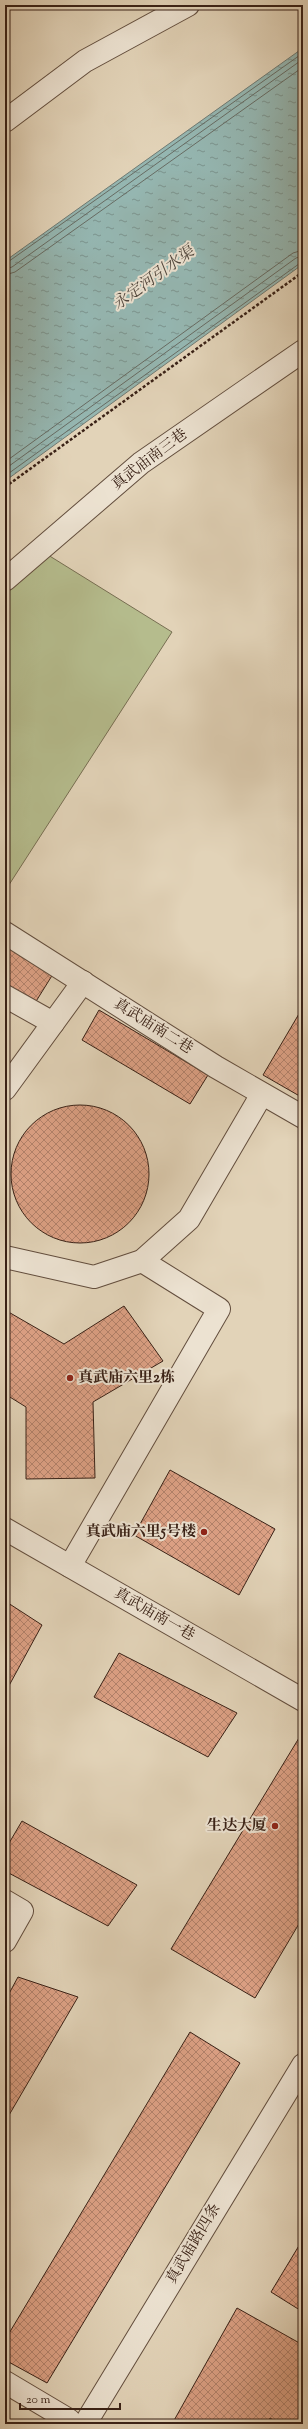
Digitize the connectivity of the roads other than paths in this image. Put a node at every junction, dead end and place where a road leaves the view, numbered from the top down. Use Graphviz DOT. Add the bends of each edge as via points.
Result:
graph roads {
  1 [pos="188,5"];
  2 [pos="5,121"];
  3 [pos="303,351"];
  4 [pos="5,580"];
  5 [pos="5,932"];
  6 [pos="83,982"];
  7 [pos="5,996"];
  8 [pos="53,1023"];
  9 [pos="5,1088"];
  10 [pos="262,1094"];
  11 [pos="303,1117"];
  12 [pos="5,1257"];
  13 [pos="142,1261"];
  14 [pos="5,1529"];
  15 [pos="70,1566"];
  16 [pos="303,1700"];
  17 [pos="5,1901"];
  18 [pos="5,1941"];
  19 [pos="303,2065"];
  20 [pos="5,2382"];
  21 [pos="72,2423"];
  1 -- 2 [label="street" via="85,61"];
  3 -- 4 [label="street, 真武庙南三巷" via="142,463"];
  5 -- 6 [label="street, 真武庙南二巷"];
  6 -- 8 [label="street"];
  6 -- 10 [label="street, 真武庙南二巷"];
  7 -- 8 [label="street"];
  8 -- 9 [label="street"];
  10 -- 11 [label="street, 真武庙南二巷"];
  10 -- 13 [label="street" via="189,1219"];
  12 -- 13 [label="street" via="94,1277"];
  13 -- 15 [label="street" via="219,1309"];
  14 -- 15 [label="street, 真武庙南一巷"];
  15 -- 16 [label="street, 真武庙南一巷"];
  17 -- 18 [label="street" via="22,1911"];
  19 -- 21 [label="street, 真武庙路四条" via="101,2398"];
  20 -- 21 [label="street"];
}
